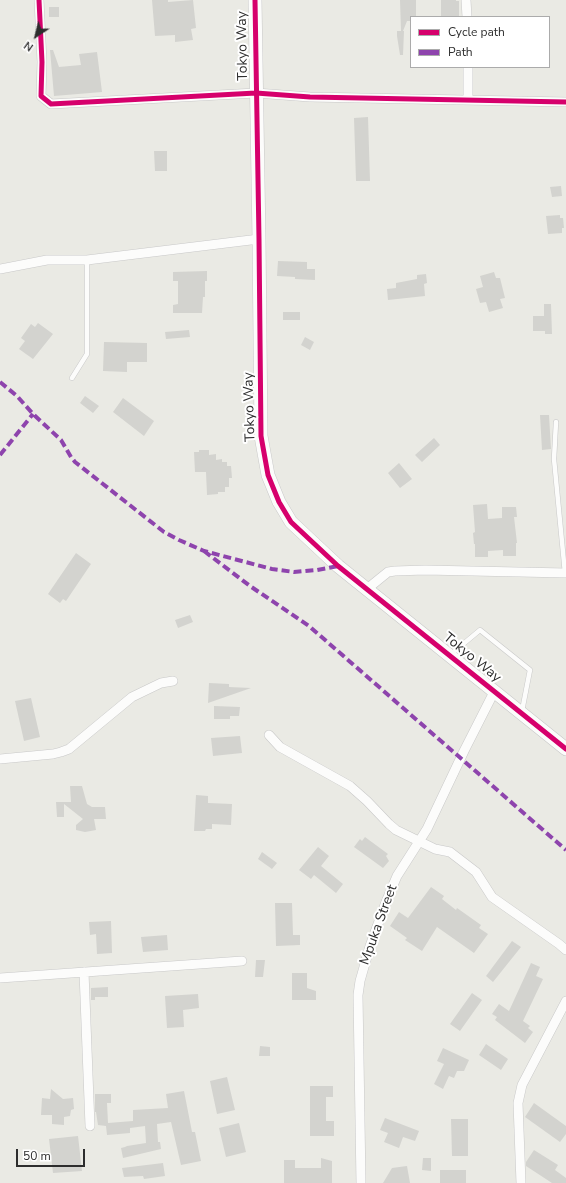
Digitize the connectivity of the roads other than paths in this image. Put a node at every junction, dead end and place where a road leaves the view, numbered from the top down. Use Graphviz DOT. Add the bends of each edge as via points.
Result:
graph roads {
  1 [pos="39,0"];
  2 [pos="255,0"];
  3 [pos="466,0"];
  4 [pos="467,16"];
  5 [pos="468,68"];
  6 [pos="256,93"];
  7 [pos="468,100"];
  8 [pos="566,102"];
  9 [pos="259,239"];
  10 [pos="87,260"];
  11 [pos="0,270"];
  12 [pos="72,378"];
  13 [pos="556,422"];
  14 [pos="566,573"];
  15 [pos="367,589"];
  16 [pos="449,656"];
  17 [pos="173,681"];
  18 [pos="494,692"];
  19 [pos="521,712"];
  20 [pos="269,735"];
  21 [pos="566,749"];
  22 [pos="0,759"];
  23 [pos="420,841"];
  24 [pos="566,950"];
  25 [pos="242,961"];
  26 [pos="84,972"];
  27 [pos="0,978"];
  28 [pos="566,1001"];
  29 [pos="90,1126"];
  30 [pos="361,1183"];
  31 [pos="521,1183"];
  1 -- 6 [label="street" via="41,96 51,104"];
  2 -- 6 [label="street, Tokyo Way"];
  3 -- 4 [label="street"];
  5 -- 7 [label="street"];
  6 -- 7 [label="street" via="310,97"];
  6 -- 9 [label="street, Tokyo Way"];
  7 -- 8 [label="street"];
  9 -- 10 [label="street"];
  9 -- 15 [label="street, Tokyo Way" via="261,436 268,476 279,502 292,522 338,566"];
  10 -- 11 [label="street" via="47,260"];
  10 -- 12 [label="lane" via="87,354"];
  13 -- 14 [label="lane" via="554,459"];
  14 -- 15 [label="street" via="395,571 388,572"];
  15 -- 16 [label="street, Tokyo Way"];
  16 -- 18 [label="street, Tokyo Way"];
  16 -- 19 [label="lane" via="480,630 530,670"];
  17 -- 22 [label="street" via="161,683 132,697 69,749 53,754"];
  18 -- 19 [label="street, Tokyo Way"];
  18 -- 23 [label="street, Mpuka Street"];
  19 -- 21 [label="street, Tokyo Way"];
  20 -- 23 [label="street" via="280,747 350,786 389,824"];
  23 -- 24 [label="street" via="435,849 450,852 476,872 492,897"];
  23 -- 30 [label="street, Mpuka Street" via="397,876 370,946 360,981 358,994"];
  25 -- 26 [label="street"];
  26 -- 27 [label="street"];
  26 -- 29 [label="street"];
  28 -- 31 [label="street" via="519,1094"];
}
